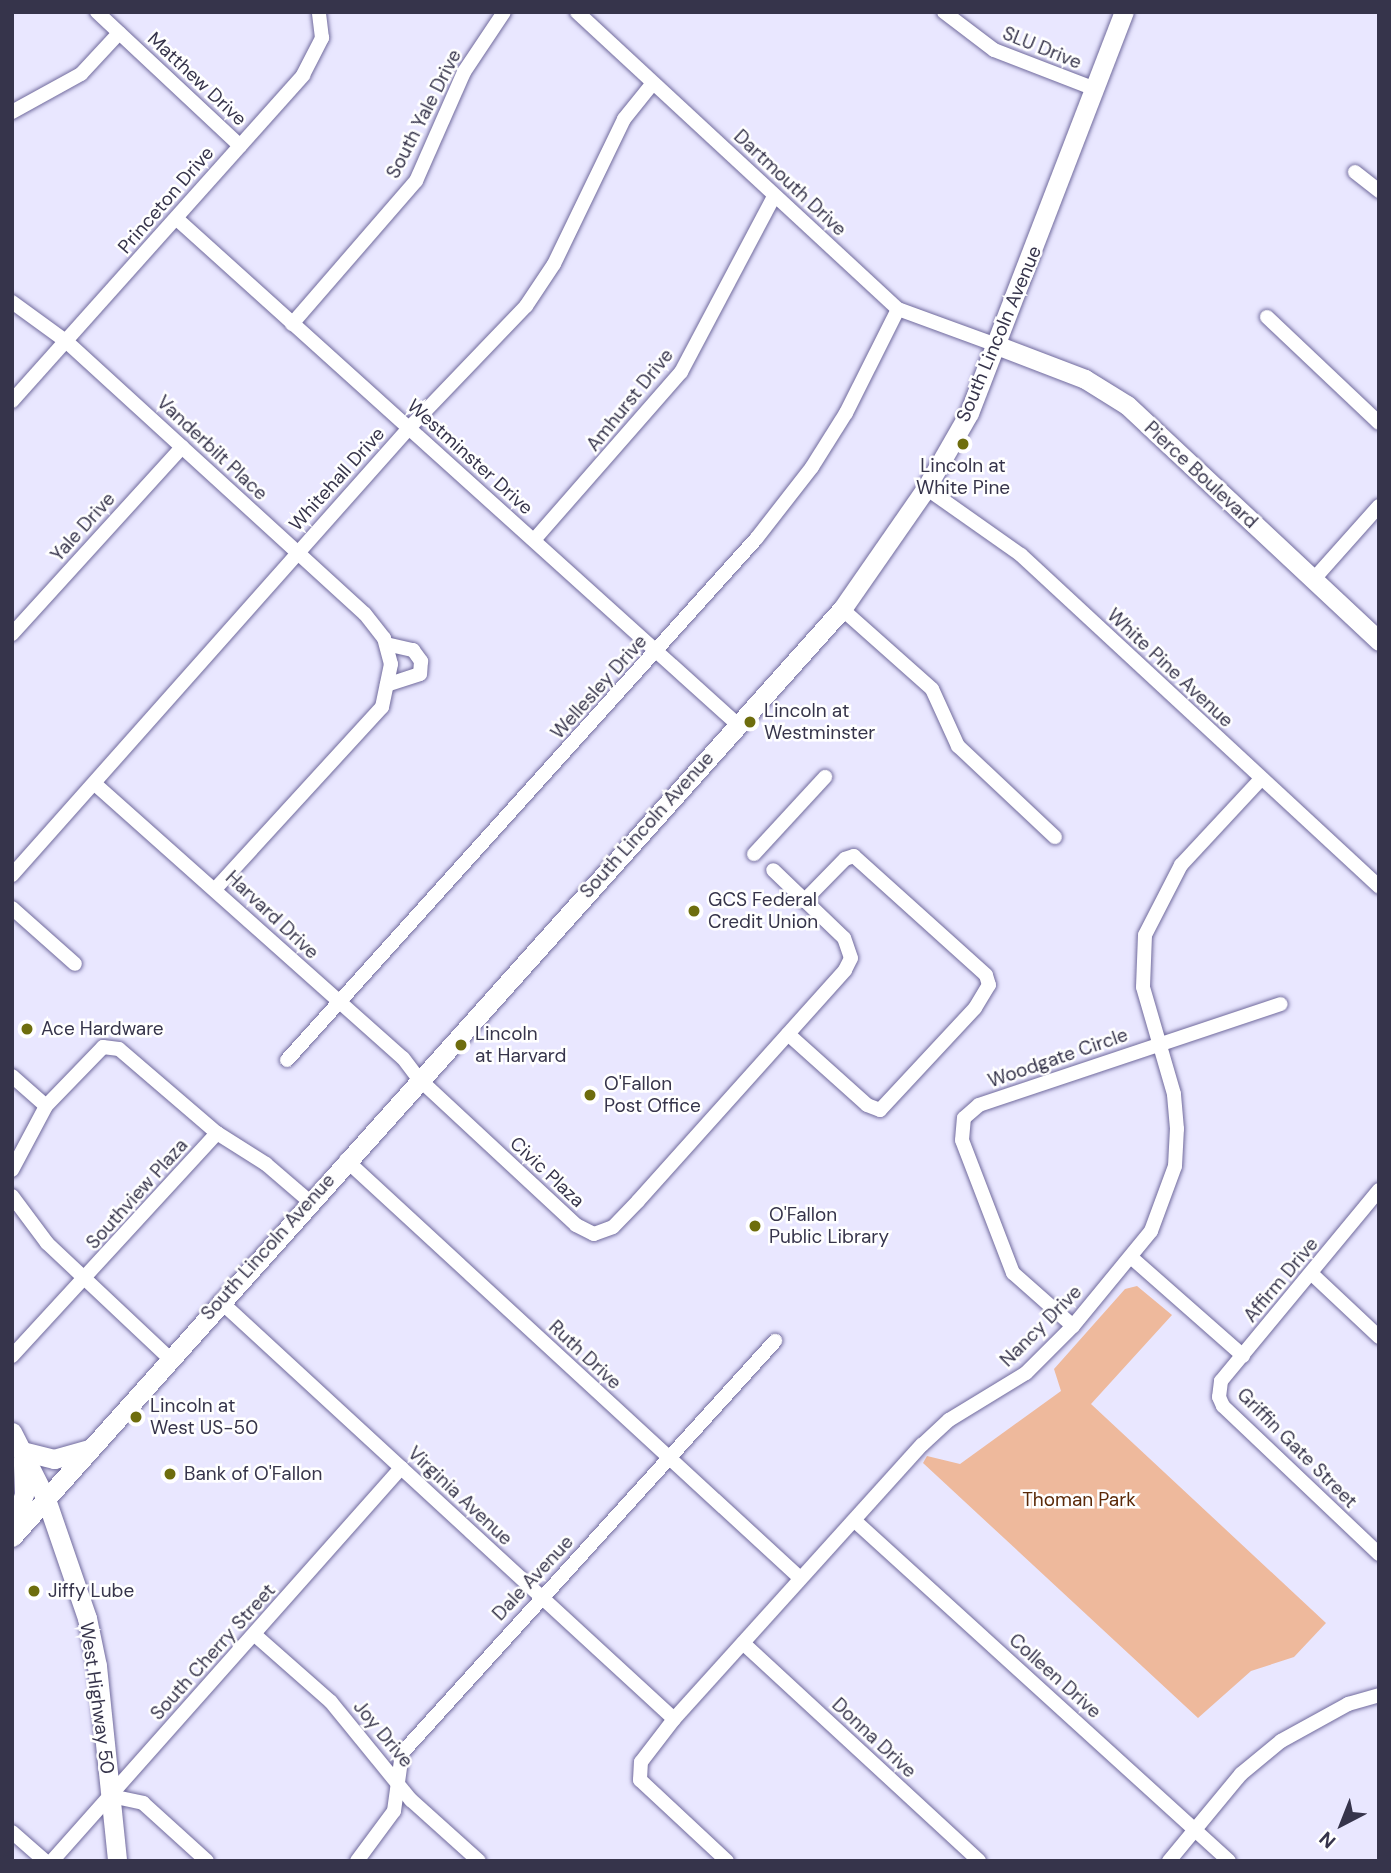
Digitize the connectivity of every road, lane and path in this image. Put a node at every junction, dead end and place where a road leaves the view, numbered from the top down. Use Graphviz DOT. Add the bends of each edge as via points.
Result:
graph roads {
  1 [pos="97,12"];
  2 [pos="319,12"];
  3 [pos="504,12"];
  4 [pos="577,12"];
  5 [pos="944,12"];
  6 [pos="1124,12"];
  7 [pos="119,33"];
  8 [pos="653,83"];
  9 [pos="1095,89"];
  10 [pos="12,112"];
  11 [pos="240,146"];
  12 [pos="1355,172"];
  13 [pos="1379,191"];
  14 [pos="774,196"];
  15 [pos="177,219"];
  16 [pos="12,302"];
  17 [pos="898,309"];
  18 [pos="1267,317"];
  19 [pos="292,324"];
  20 [pos="68,342"];
  21 [pos="999,346"];
  22 [pos="12,401"];
  23 [pos="1379,424"];
  24 [pos="409,428"];
  25 [pos="182,447"];
  26 [pos="926,488"];
  27 [pos="1379,506"];
  28 [pos="534,540"];
  29 [pos="297,552"];
  30 [pos="1313,580"];
  31 [pos="842,608"];
  32 [pos="12,634"];
  33 [pos="1379,641"];
  34 [pos="386,644"];
  35 [pos="658,652"];
  36 [pos="387,685"];
  37 [pos="737,724"];
  38 [pos="825,777"];
  39 [pos="1261,779"];
  40 [pos="95,784"];
  41 [pos="1055,836"];
  42 [pos="754,854"];
  43 [pos="773,870"];
  44 [pos="12,875"];
  45 [pos="1379,887"];
  46 [pos="215,889"];
  47 [pos="804,901"];
  48 [pos="12,908"];
  49 [pos="75,964"];
  50 [pos="338,1002"];
  51 [pos="1281,1004"];
  52 [pos="788,1034"];
  53 [pos="1159,1045"];
  54 [pos="286,1060"];
  55 [pos="12,1076"];
  56 [pos="419,1079"];
  57 [pos="46,1106"];
  58 [pos="217,1133"];
  59 [pos="346,1160"];
  60 [pos="12,1170"];
  61 [pos="1379,1190"];
  62 [pos="12,1196"];
  63 [pos="309,1201"];
  64 [pos="1132,1258"];
  65 [pos="1312,1274"];
  66 [pos="86,1280"];
  67 [pos="220,1301"];
  68 [pos="1073,1326"];
  69 [pos="1379,1337"];
  70 [pos="775,1341"];
  71 [pos="12,1356"];
  72 [pos="1243,1356"];
  73 [pos="169,1358"];
  74 [pos="1219,1397"];
  75 [pos="12,1432"];
  76 [pos="90,1448"];
  77 [pos="22,1451"];
  78 [pos="670,1460"];
  79 [pos="401,1468"];
  80 [pos="46,1499"];
  81 [pos="855,1521"];
  82 [pos="12,1531"];
  83 [pos="12,1537"];
  84 [pos="1379,1554"];
  85 [pos="800,1577"];
  86 [pos="540,1595"];
  87 [pos="255,1635"];
  88 [pos="743,1643"];
  89 [pos="1379,1695"];
  90 [pos="674,1718"];
  91 [pos="399,1783"];
  92 [pos="111,1796"];
  93 [pos="1197,1831"];
  94 [pos="12,1832"];
  95 [pos="45,1861"];
  96 [pos="52,1861"];
  97 [pos="117,1861"];
  98 [pos="207,1861"];
  99 [pos="357,1861"];
  100 [pos="479,1861"];
  101 [pos="727,1861"];
  102 [pos="979,1861"];
  103 [pos="1169,1861"];
  104 [pos="1229,1861"];
  1 -- 7 [label="street, Matthew Drive"];
  2 -- 11 [label="street, Princeton Drive" via="319,51"];
  3 -- 19 [label="street, South Yale Drive" via="464,72 416,181"];
  4 -- 8 [label="street, Dartmouth Drive"];
  5 -- 9 [label="street, SLU Drive" via="994,50"];
  6 -- 9 [label="main road, South Lincoln Avenue"];
  7 -- 10 [label="street" via="81,74"];
  7 -- 11 [label="street, Matthew Drive"];
  8 -- 14 [label="street, Dartmouth Drive"];
  8 -- 24 [label="street, Whitehall Drive" via="624,119 554,264 526,306"];
  9 -- 21 [label="main road, South Lincoln Avenue"];
  11 -- 15 [label="street, Princeton Drive"];
  12 -- 13 [label="street"];
  14 -- 17 [label="street, Dartmouth Drive"];
  14 -- 28 [label="street, Amhurst Drive" via="681,372"];
  15 -- 19 [label="street, Westminster Drive"];
  15 -- 20 [label="street, Princeton Drive"];
  16 -- 20 [label="street, Vanderbilt Place"];
  17 -- 21 [label="street, Dartmouth Drive"];
  17 -- 35 [label="street, Wellesley Drive" via="813,467"];
  18 -- 23 [label="street"];
  19 -- 24 [label="street, Westminster Drive"];
  20 -- 22 [label="street, Princeton Drive"];
  20 -- 25 [label="street, Vanderbilt Place"];
  21 -- 26 [label="main road, South Lincoln Avenue" via="970,413"];
  21 -- 30 [label="main road, Pierce Boulevard" via="1085,379 1126,405"];
  24 -- 28 [label="street, Westminster Drive"];
  24 -- 29 [label="street, Whitehall Drive"];
  25 -- 29 [label="street, Vanderbilt Place"];
  25 -- 32 [label="street, Yale Drive"];
  26 -- 31 [label="main road, South Lincoln Avenue"];
  26 -- 39 [label="street, White Pine Avenue" via="1021,555"];
  27 -- 30 [label="street"];
  28 -- 35 [label="street, Westminster Drive"];
  29 -- 34 [label="street, Vanderbilt Place" via="366,614"];
  29 -- 40 [label="street, Whitehall Drive"];
  30 -- 33 [label="main road, Pierce Boulevard"];
  31 -- 37 [label="main road, South Lincoln Avenue"];
  31 -- 41 [label="street" via="932,689 958,746"];
  34 -- 36 [label="street, Vanderbilt Place" via="391,664"];
  34 -- 36 [label="street" via="414,650 421,661 420,674"];
  35 -- 37 [label="street, Westminster Drive"];
  35 -- 50 [label="street, Wellesley Drive"];
  36 -- 46 [label="street, Vanderbilt Place" via="382,707 373,719"];
  37 -- 56 [label="main road, South Lincoln Avenue"];
  38 -- 42 [label="street"];
  39 -- 45 [label="street, White Pine Avenue"];
  39 -- 53 [label="street, Nancy Drive" via="1181,865 1145,935 1143,987"];
  40 -- 44 [label="street, Whitehall Drive"];
  40 -- 46 [label="street, Harvard Drive"];
  43 -- 47 [label="street"];
  46 -- 50 [label="street, Harvard Drive"];
  47 -- 52 [label="street" via="844,938 851,958"];
  47 -- 52 [label="street" via="845,859 854,856 986,975 989,985 975,1008 880,1111 867,1105"];
  48 -- 49 [label="street"];
  50 -- 54 [label="street, Wellesley Drive"];
  50 -- 56 [label="street, Harvard Drive" via="403,1058"];
  51 -- 53 [label="street, Woodgate Circle"];
  52 -- 56 [label="street, Civic Plaza" via="621,1219 594,1234 576,1225"];
  53 -- 64 [label="street, Nancy Drive" via="1174,1094 1175,1166 1166,1202"];
  53 -- 68 [label="street, Woodgate Circle" via="979,1105 964,1118 962,1140 1013,1273"];
  55 -- 57 [label="street"];
  56 -- 59 [label="main road, South Lincoln Avenue"];
  57 -- 58 [label="street, Southview Plaza" via="103,1047 119,1048"];
  57 -- 60 [label="street, Southview Plaza"];
  58 -- 63 [label="street, Southview Plaza" via="266,1164"];
  58 -- 66 [label="street, Southview Plaza"];
  59 -- 63 [label="main road, South Lincoln Avenue"];
  59 -- 78 [label="street, Ruth Drive"];
  61 -- 65 [label="street, Affirm Drive"];
  62 -- 66 [label="street, Southview Plaza" via="47,1243"];
  63 -- 67 [label="main road, South Lincoln Avenue"];
  64 -- 68 [label="street, Nancy Drive"];
  64 -- 72 [label="street"];
  65 -- 69 [label="street"];
  65 -- 72 [label="street, Affirm Drive"];
  66 -- 71 [label="street, Southview Plaza"];
  66 -- 73 [label="street, Southview Plaza"];
  67 -- 73 [label="main road, South Lincoln Avenue"];
  67 -- 79 [label="street, Virginia Avenue"];
  68 -- 81 [label="street, Nancy Drive" via="1026,1373 948,1420"];
  70 -- 78 [label="street, Dale Avenue"];
  72 -- 74 [label="street, Affirm Drive" via="1221,1381"];
  73 -- 76 [label="main road, South Lincoln Avenue"];
  74 -- 84 [label="street, Griffin Gate Street" via="1223,1406"];
  75 -- 77 [label="main road, West Highway 50"];
  76 -- 77 [label="main road" via="54,1459"];
  76 -- 80 [label="main road, South Lincoln Avenue"];
  77 -- 80 [label="main road, West Highway 50"];
  77 -- 82 [label="main road" via="24,1494"];
  78 -- 85 [label="street, Ruth Drive"];
  78 -- 86 [label="street, Dale Avenue"];
  79 -- 86 [label="street, Virginia Avenue"];
  79 -- 87 [label="street, South Cherry Street"];
  80 -- 83 [label="main road, South Lincoln Avenue"];
  80 -- 92 [label="main road, West Highway 50" via="89,1630"];
  81 -- 85 [label="street, Nancy Drive"];
  81 -- 93 [label="street, Colleen Drive"];
  85 -- 88 [label="street, Nancy Drive"];
  86 -- 90 [label="street, Virginia Avenue"];
  86 -- 91 [label="street, Dale Avenue" via="402,1753"];
  87 -- 91 [label="street, Joy Drive" via="331,1702"];
  87 -- 92 [label="street, South Cherry Street"];
  88 -- 90 [label="street, Nancy Drive"];
  88 -- 102 [label="street, Donna Drive"];
  89 -- 93 [label="street" via="1337,1709 1281,1741 1241,1774"];
  90 -- 101 [label="street, Nancy Drive" via="641,1762 640,1780"];
  91 -- 99 [label="street, Dale Avenue" via="394,1811"];
  91 -- 100 [label="street, Joy Drive" via="411,1800"];
  92 -- 96 [label="street, South Cherry Street"];
  92 -- 97 [label="main road, West Highway 50"];
  92 -- 98 [label="street" via="143,1803"];
  93 -- 103 [label="street"];
  93 -- 104 [label="street, Colleen Drive"];
  94 -- 95 [label="street"];
}
